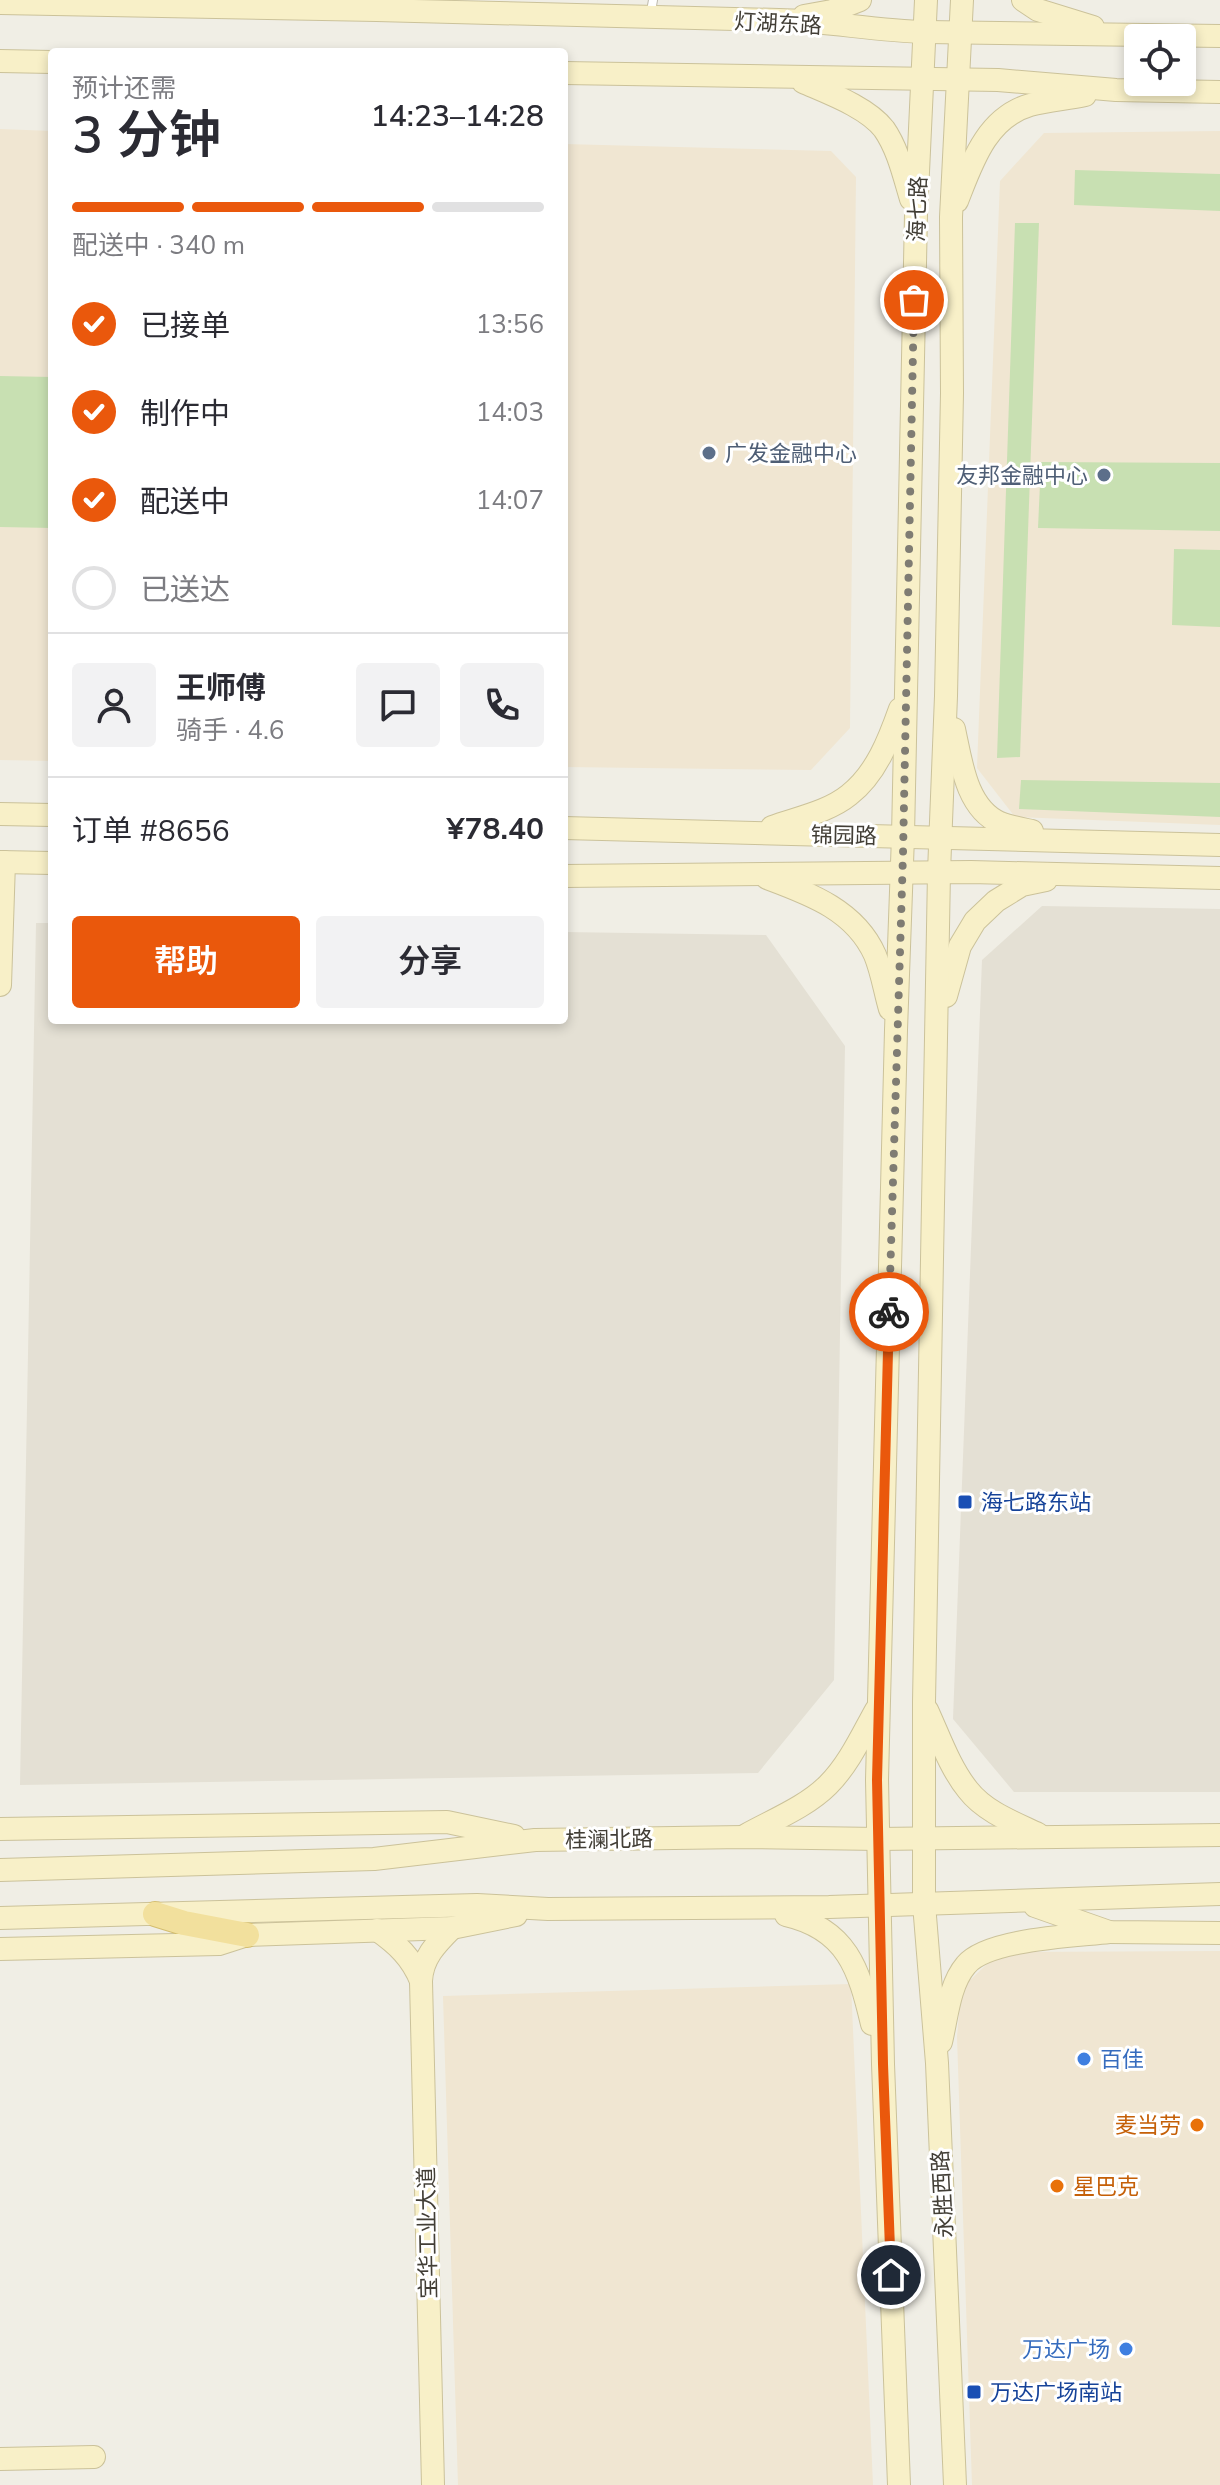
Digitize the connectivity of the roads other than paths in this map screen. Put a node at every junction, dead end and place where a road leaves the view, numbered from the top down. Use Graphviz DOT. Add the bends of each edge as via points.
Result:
graph roads {
  1 [pos="860,0"];
  2 [pos="926,0"];
  3 [pos="962,0"];
  4 [pos="1023,0"];
  5 [pos="0,3"];
  6 [pos="652,9"];
  7 [pos="782,20"];
  8 [pos="961,31"];
  9 [pos="926,32"];
  10 [pos="1117,34"];
  11 [pos="1220,36"];
  12 [pos="0,61"];
  13 [pos="48,62"];
  14 [pos="568,73"];
  15 [pos="795,78"];
  16 [pos="922,79"];
  17 [pos="957,80"];
  18 [pos="1116,90"];
  19 [pos="1220,92"];
  20 [pos="916,215"];
  21 [pos="951,217"];
  22 [pos="906,692"];
  23 [pos="946,696"];
  24 [pos="0,814"];
  25 [pos="48,815"];
  26 [pos="568,828"];
  27 [pos="755,832"];
  28 [pos="903,836"];
  29 [pos="942,838"];
  30 [pos="1068,840"];
  31 [pos="1220,845"];
  32 [pos="2,862"];
  33 [pos="48,863"];
  34 [pos="902,872"];
  35 [pos="939,872"];
  36 [pos="755,873"];
  37 [pos="1068,874"];
  38 [pos="568,876"];
  39 [pos="1220,878"];
  40 [pos="0,985"];
  41 [pos="896,1030"];
  42 [pos="937,1032"];
  43 [pos="924,1702"];
  44 [pos="879,1705"];
  45 [pos="0,1829"];
  46 [pos="1220,1835"];
  47 [pos="1043,1836"];
  48 [pos="744,1837"];
  49 [pos="924,1838"];
  50 [pos="878,1839"];
  51 [pos="535,1840"];
  52 [pos="0,1870"];
  53 [pos="1220,1894"];
  54 [pos="1023,1901"];
  55 [pos="924,1904"];
  56 [pos="878,1906"];
  57 [pos="754,1908"];
  58 [pos="548,1909"];
  59 [pos="155,1914"];
  60 [pos="0,1918"];
  61 [pos="452,1928"];
  62 [pos="377,1930"];
  63 [pos="1109,1932"];
  64 [pos="1220,1933"];
  65 [pos="247,1935"];
  66 [pos="0,1949"];
  67 [pos="421,1981"];
  68 [pos="937,2063"];
  69 [pos="883,2064"];
  70 [pos="94,2457"];
  71 [pos="0,2459"];
  72 [pos="433,2485"];
  73 [pos="899,2485"];
  74 [pos="955,2485"];
  1 -- 7 [label="main road"];
  2 -- 9 [label="main road, 海七路"];
  3 -- 8 [label="main road"];
  4 -- 10 [label="main road" via="1038,10"];
  5 -- 6 [label="main road, 灯湖东路" via="528,12"];
  6 -- 7 [label="main road, 灯湖东路"];
  7 -- 9 [label="main road, 灯湖东路"];
  8 -- 9 [label="main road, 灯湖东路"];
  8 -- 10 [label="main road, 灯湖东路"];
  8 -- 17 [label="main road"];
  9 -- 16 [label="main road, 海七路"];
  10 -- 11 [label="main road, 灯湖东路"];
  12 -- 13 [label="main road"];
  14 -- 15 [label="main road"];
  15 -- 16 [label="main road"];
  15 -- 20 [label="main road" via="842,99 883,128"];
  16 -- 17 [label="main road"];
  16 -- 20 [label="main road, 海七路"];
  17 -- 18 [label="main road"];
  17 -- 21 [label="main road"];
  18 -- 19 [label="main road"];
  18 -- 21 [label="main road" via="1029,105 1006,116 975,156"];
  20 -- 22 [label="main road, 海七路"];
  21 -- 23 [label="main road"];
  22 -- 27 [label="main road" via="872,771 848,796"];
  22 -- 28 [label="main road, 海七路"];
  23 -- 29 [label="main road"];
  23 -- 30 [label="main road" via="963,772 977,804 998,823"];
  24 -- 25 [label="main road"];
  26 -- 27 [label="main road, 锦园路"];
  27 -- 28 [label="main road, 锦园路"];
  28 -- 29 [label="main road, 锦园路"];
  28 -- 34 [label="main road, 海七路"];
  29 -- 30 [label="main road, 锦园路"];
  29 -- 35 [label="main road"];
  30 -- 31 [label="main road, 锦园路"];
  32 -- 33 [label="main road"];
  32 -- 40 [label="main road"];
  34 -- 35 [label="main road, 锦园路"];
  34 -- 36 [label="main road, 锦园路"];
  34 -- 41 [label="main road, 海七路"];
  35 -- 37 [label="main road, 锦园路"];
  35 -- 42 [label="main road"];
  36 -- 38 [label="main road, 锦园路"];
  36 -- 41 [label="main road" via="812,894 861,931 875,956"];
  37 -- 39 [label="main road, 锦园路"];
  37 -- 42 [label="main road" via="1022,885 975,921 960,946"];
  41 -- 44 [label="main road, 海七路"];
  42 -- 43 [label="main road, 永胜西路"];
  43 -- 47 [label="main road" via="968,1791 998,1815"];
  43 -- 49 [label="main road, 永胜西路"];
  44 -- 48 [label="main road" via="827,1786"];
  44 -- 50 [label="main road, 海七路"];
  45 -- 51 [label="main road" via="447,1822"];
  46 -- 47 [label="main road, 桂澜北路"];
  47 -- 49 [label="main road, 桂澜北路"];
  48 -- 50 [label="main road, 桂澜北路"];
  48 -- 51 [label="main road, 桂澜北路"];
  49 -- 50 [label="main road, 桂澜北路"];
  49 -- 55 [label="main road, 永胜西路"];
  50 -- 56 [label="main road, 海七路"];
  51 -- 52 [label="main road, 桂澜北路" via="374,1859"];
  53 -- 54 [label="main road"];
  54 -- 55 [label="main road"];
  54 -- 63 [label="main road"];
  55 -- 56 [label="main road"];
  55 -- 68 [label="main road, 永胜西路"];
  56 -- 57 [label="main road"];
  56 -- 69 [label="main road"];
  57 -- 58 [label="main road"];
  57 -- 69 [label="main road" via="808,1920 839,1941 865,1992"];
  58 -- 59 [label="main road" via="477,1905"];
  58 -- 61 [label="main road"];
  59 -- 60 [label="main road"];
  59 -- 65 [label="main road"];
  61 -- 62 [label="main road"];
  61 -- 67 [label="main road" via="426,1959"];
  62 -- 65 [label="main road"];
  62 -- 67 [label="main road" via="414,1964"];
  63 -- 64 [label="main road"];
  63 -- 68 [label="main road" via="988,1949 966,1964 954,1986"];
  65 -- 66 [label="main road" via="219,1944"];
  67 -- 72 [label="main road, 宝华工业大道"];
  68 -- 74 [label="main road, 永胜西路"];
  69 -- 73 [label="main road"];
  70 -- 71 [label="main road"];
}
